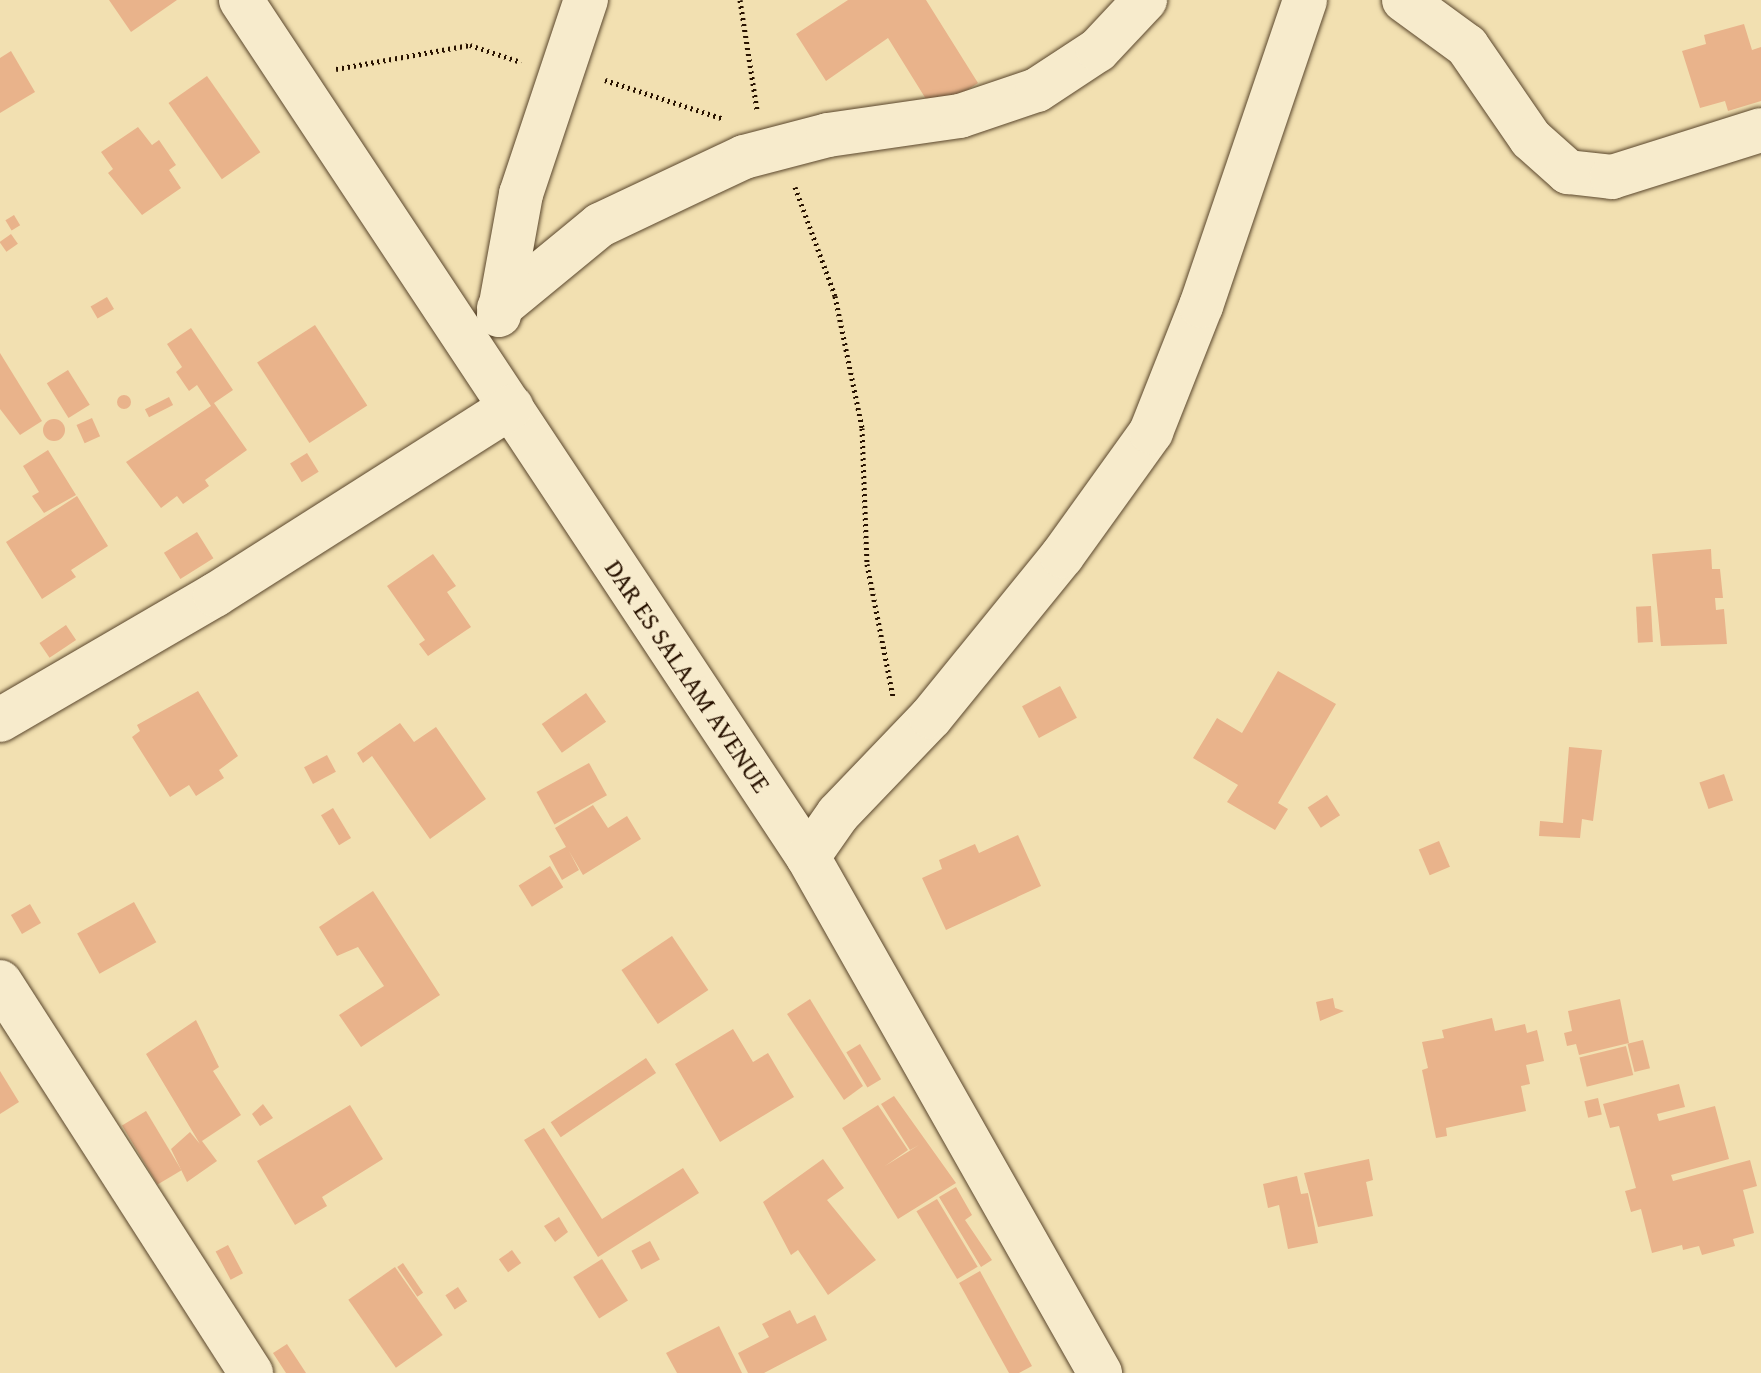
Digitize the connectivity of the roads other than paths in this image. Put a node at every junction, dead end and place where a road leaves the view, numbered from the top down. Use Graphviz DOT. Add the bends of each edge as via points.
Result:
graph roads {
  1 [pos="241,0"];
  2 [pos="586,0"];
  3 [pos="1145,0"];
  4 [pos="1305,0"];
  5 [pos="1404,0"];
  6 [pos="1761,130"];
  7 [pos="499,308"];
  8 [pos="502,394"];
  9 [pos="0,720"];
  10 [pos="808,857"];
  11 [pos="0,982"];
  12 [pos="251,1373"];
  13 [pos="1100,1373"];
  1 -- 8 [label="street, DAR ES SALAAM AVENUE"];
  2 -- 7 [label="street" via="521,194"];
  3 -- 7 [label="street" via="1098,50 1037,90 960,116 772,138 744,157 600,225"];
  4 -- 10 [label="street" via="1201,306 1151,432 1062,556 898,751 838,814"];
  5 -- 6 [label="street" via="1467,46 1531,139 1568,172 1612,177"];
  7 -- 8 [label="street"];
  8 -- 9 [label="street" via="215,595"];
  8 -- 10 [label="street, DAR ES SALAAM AVENUE"];
  10 -- 13 [label="street, DAR ES SALAAM AVENUE"];
  11 -- 12 [label="street"];
}
